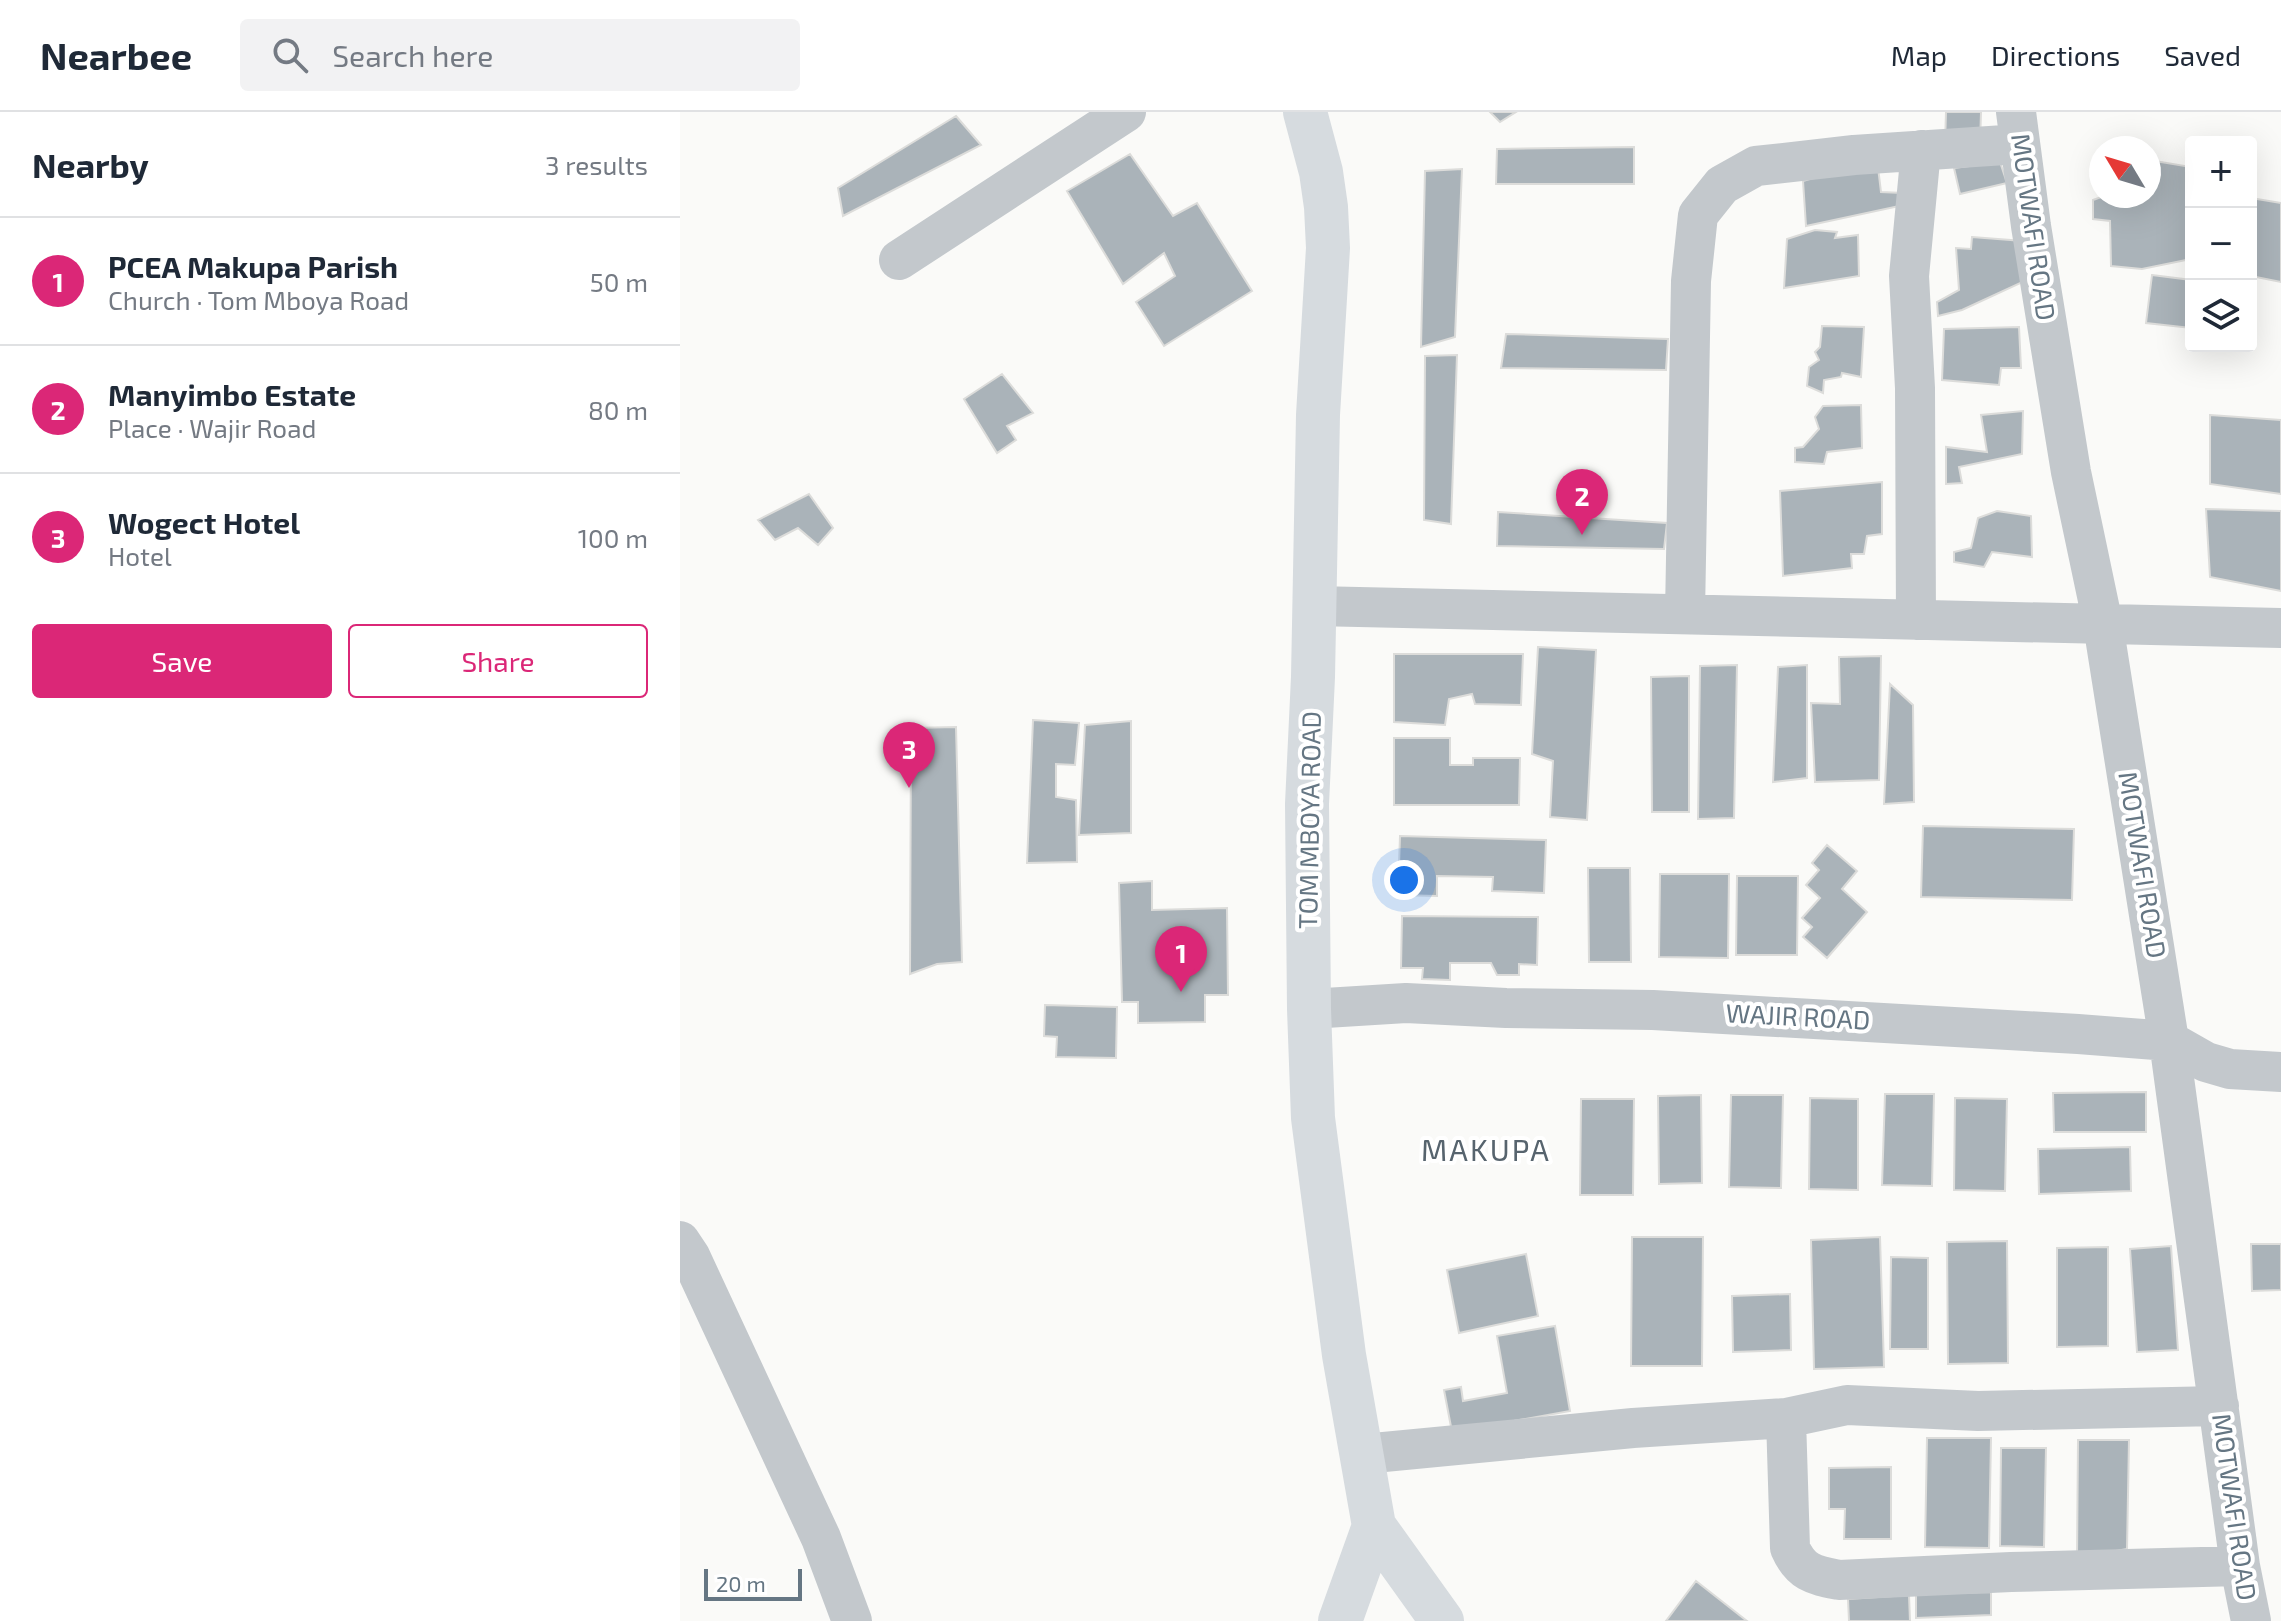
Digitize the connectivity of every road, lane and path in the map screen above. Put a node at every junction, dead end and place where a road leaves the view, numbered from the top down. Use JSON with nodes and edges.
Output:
{"nodes":[{"id":1,"x":1126,"y":112,"type":"edge"},
{"id":2,"x":1305,"y":112,"type":"edge"},
{"id":3,"x":2018,"y":128,"type":"edge"},
{"id":4,"x":1921,"y":150,"type":"junction"},
{"id":5,"x":899,"y":260,"type":"dead end"},
{"id":6,"x":1314,"y":606,"type":"junction"},
{"id":7,"x":1685,"y":614,"type":"junction"},
{"id":8,"x":1916,"y":620,"type":"junction"},
{"id":9,"x":2103,"y":624,"type":"junction"},
{"id":10,"x":2281,"y":628,"type":"edge"},
{"id":11,"x":1309,"y":1009,"type":"junction"},
{"id":12,"x":2169,"y":1041,"type":"junction"},
{"id":13,"x":2281,"y":1072,"type":"edge"},
{"id":14,"x":680,"y":1241,"type":"edge"},
{"id":15,"x":2219,"y":1406,"type":"junction"},
{"id":16,"x":1786,"y":1418,"type":"junction"},
{"id":17,"x":1363,"y":1454,"type":"junction"},
{"id":18,"x":1374,"y":1526,"type":"junction"},
{"id":19,"x":2240,"y":1566,"type":"junction"},
{"id":20,"x":852,"y":1621,"type":"edge"},
{"id":21,"x":1340,"y":1621,"type":"edge"},
{"id":22,"x":1442,"y":1621,"type":"edge"},
{"id":23,"x":2251,"y":1621,"type":"edge"}],
"edges":[{"from":1,"to":5,"type":"street"},
{"from":2,"to":6,"type":"main road","name":"TOM MBOYA ROAD"},
{"from":3,"to":4,"type":"street"},
{"from":3,"to":9,"type":"street","name":"MOTWAFI ROAD"},
{"from":4,"to":7,"type":"street"},
{"from":4,"to":8,"type":"street"},
{"from":6,"to":7,"type":"street"},
{"from":6,"to":11,"type":"main road","name":"TOM MBOYA ROAD"},
{"from":7,"to":8,"type":"street"},
{"from":8,"to":9,"type":"street"},
{"from":9,"to":10,"type":"street"},
{"from":9,"to":12,"type":"street","name":"MOTWAFI ROAD"},
{"from":11,"to":12,"type":"street","name":"WAJIR ROAD"},
{"from":11,"to":17,"type":"main road","name":"TOM MBOYA ROAD"},
{"from":12,"to":13,"type":"street","name":"WAJIR ROAD"},
{"from":12,"to":15,"type":"street","name":"MOTWAFI ROAD"},
{"from":14,"to":20,"type":"street"},
{"from":15,"to":16,"type":"street"},
{"from":15,"to":19,"type":"street","name":"MOTWAFI ROAD"},
{"from":16,"to":17,"type":"street"},
{"from":16,"to":19,"type":"street"},
{"from":17,"to":18,"type":"main road","name":"TOM MBOYA ROAD"},
{"from":18,"to":21,"type":"main road"},
{"from":18,"to":22,"type":"main road"},
{"from":19,"to":23,"type":"street","name":"MOTWAFI ROAD"}]}
